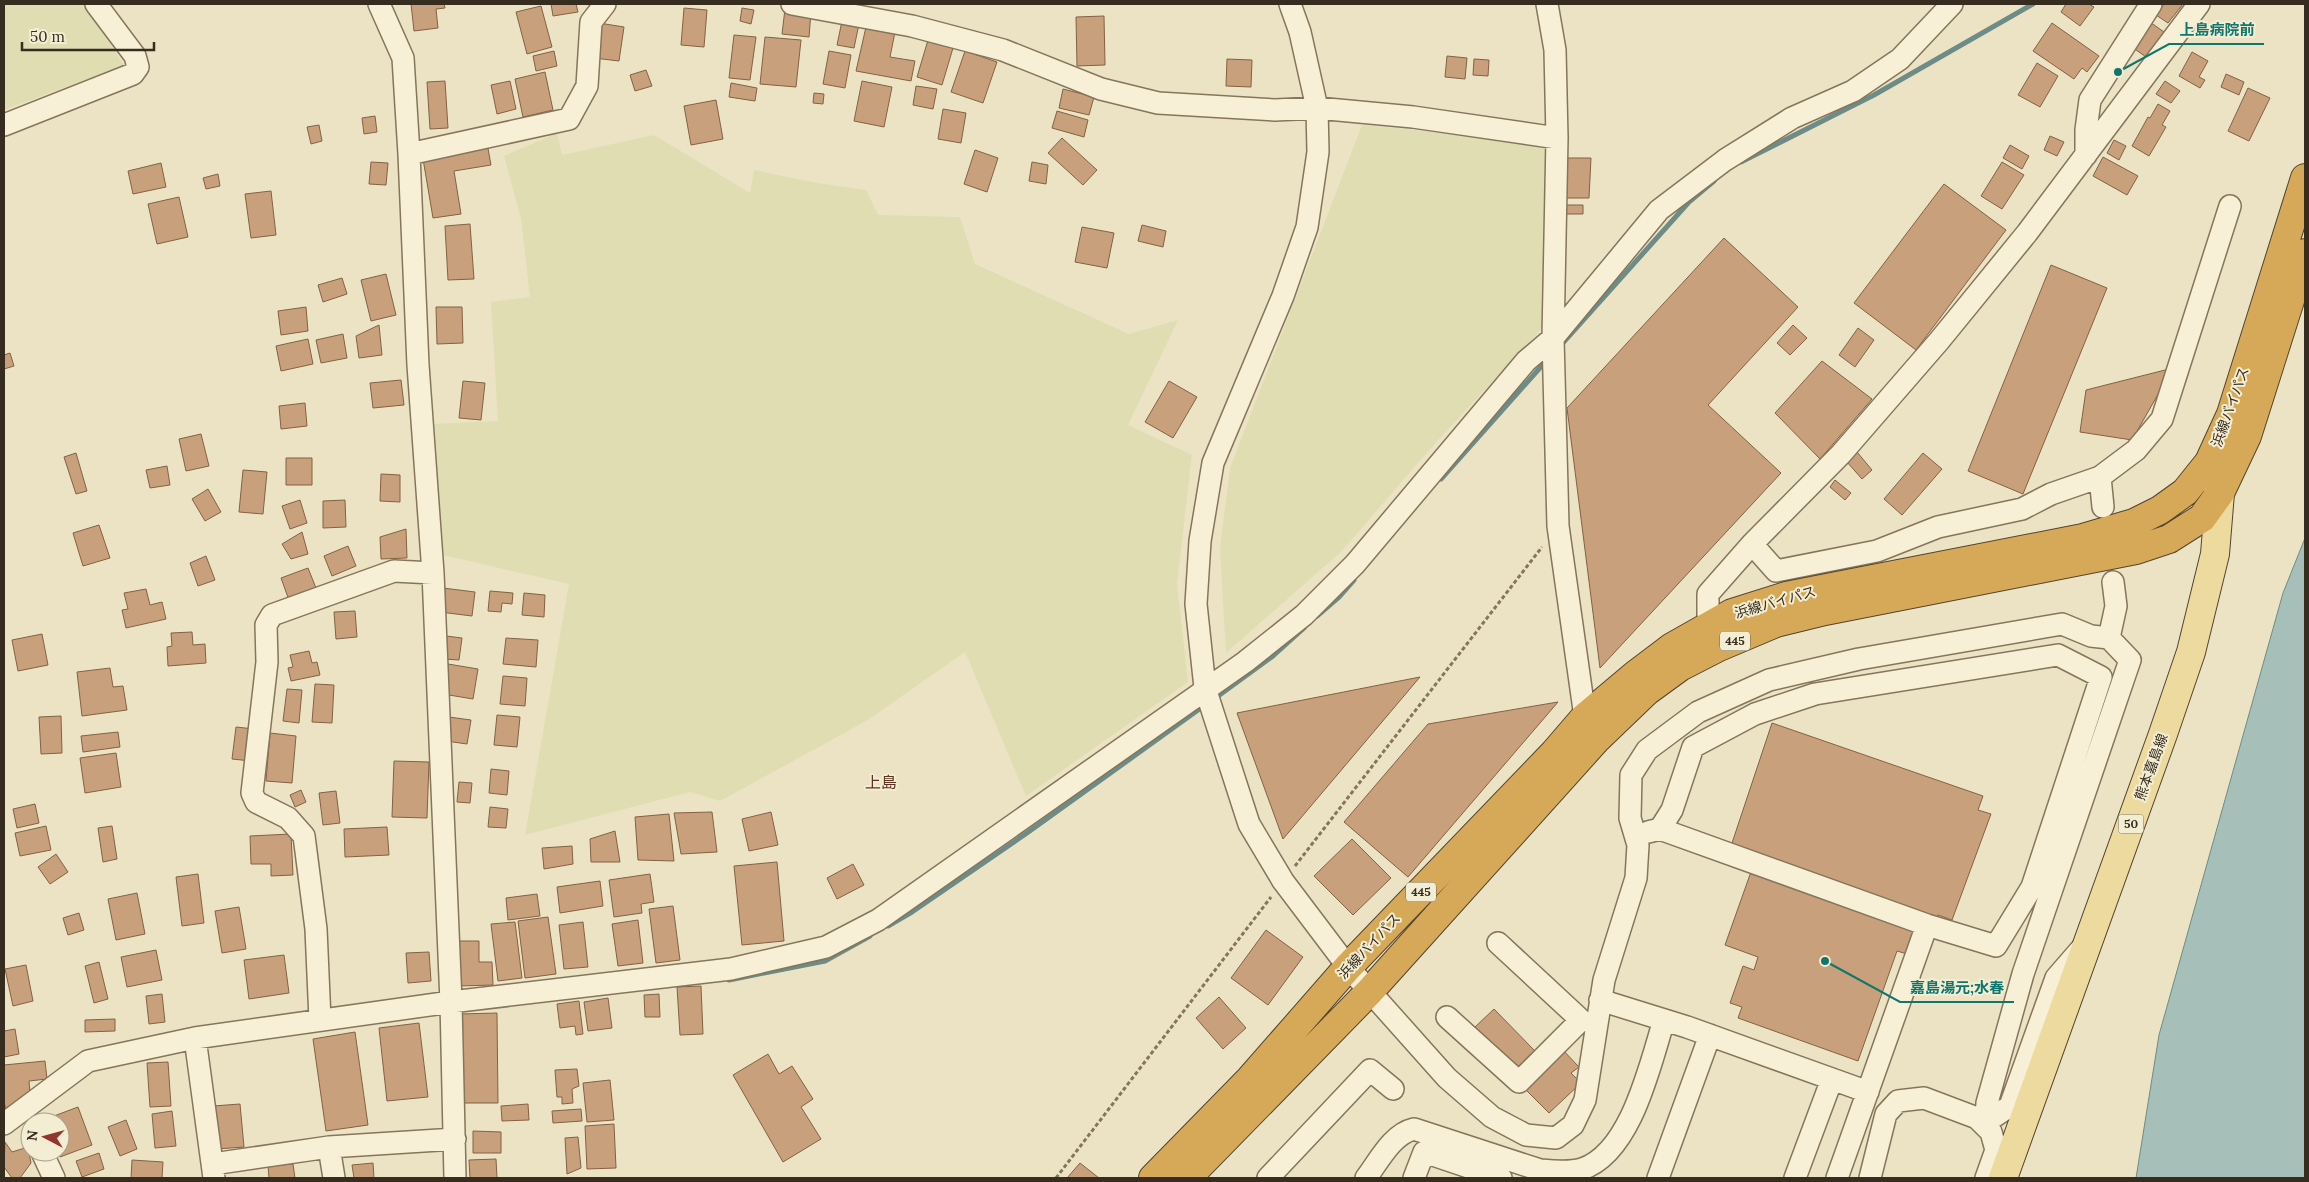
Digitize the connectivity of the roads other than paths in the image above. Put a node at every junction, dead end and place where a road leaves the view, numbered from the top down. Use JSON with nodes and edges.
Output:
{"nodes":[{"id":1,"x":96,"y":4,"type":"edge"},
{"id":2,"x":379,"y":4,"type":"edge"},
{"id":3,"x":605,"y":4,"type":"edge"},
{"id":4,"x":618,"y":4,"type":"edge"},
{"id":5,"x":792,"y":4,"type":"edge"},
{"id":6,"x":1290,"y":4,"type":"edge"},
{"id":7,"x":1548,"y":4,"type":"edge"},
{"id":8,"x":1952,"y":4,"type":"edge"},
{"id":9,"x":2199,"y":4,"type":"edge"},
{"id":10,"x":2148,"y":5,"type":"edge"},
{"id":11,"x":1317,"y":108,"type":"junction"},
{"id":12,"x":4,"y":125,"type":"edge"},
{"id":13,"x":1557,"y":138,"type":"junction"},
{"id":14,"x":409,"y":154,"type":"junction"},
{"id":15,"x":2086,"y":155,"type":"junction"},
{"id":16,"x":2305,"y":178,"type":"edge"},
{"id":17,"x":2230,"y":206,"type":"dead end"},
{"id":18,"x":2305,"y":253,"type":"edge"},
{"id":19,"x":1553,"y":338,"type":"junction"},
{"id":20,"x":2209,"y":462,"type":"junction"},
{"id":21,"x":2100,"y":476,"type":"junction"},
{"id":22,"x":2220,"y":493,"type":"junction"},
{"id":23,"x":2103,"y":507,"type":"dead end"},
{"id":24,"x":1752,"y":544,"type":"junction"},
{"id":25,"x":433,"y":573,"type":"junction"},
{"id":26,"x":2113,"y":582,"type":"dead end"},
{"id":27,"x":1714,"y":637,"type":"junction"},
{"id":28,"x":2109,"y":638,"type":"junction"},
{"id":29,"x":1205,"y":688,"type":"junction"},
{"id":30,"x":1590,"y":729,"type":"junction"},
{"id":31,"x":1633,"y":827,"type":"junction"},
{"id":32,"x":1660,"y":829,"type":"junction"},
{"id":33,"x":1927,"y":925,"type":"junction"},
{"id":34,"x":2088,"y":941,"type":"junction"},
{"id":35,"x":1498,"y":943,"type":"dead end"},
{"id":36,"x":1348,"y":968,"type":"junction"},
{"id":37,"x":1370,"y":991,"type":"junction"},
{"id":38,"x":451,"y":1002,"type":"junction"},
{"id":39,"x":1593,"y":1014,"type":"junction"},
{"id":40,"x":1447,"y":1017,"type":"dead end"},
{"id":41,"x":320,"y":1020,"type":"junction"},
{"id":42,"x":1664,"y":1020,"type":"junction"},
{"id":43,"x":1710,"y":1036,"type":"junction"},
{"id":44,"x":195,"y":1038,"type":"junction"},
{"id":45,"x":1832,"y":1079,"type":"junction"},
{"id":46,"x":1393,"y":1089,"type":"dead end"},
{"id":47,"x":1868,"y":1092,"type":"junction"},
{"id":48,"x":32,"y":1112,"type":"edge"},
{"id":49,"x":1981,"y":1118,"type":"junction"},
{"id":50,"x":20,"y":1119,"type":"edge"},
{"id":51,"x":4,"y":1124,"type":"edge"},
{"id":52,"x":455,"y":1139,"type":"junction"},
{"id":53,"x":329,"y":1147,"type":"junction"},
{"id":54,"x":47,"y":1162,"type":"edge"},
{"id":55,"x":214,"y":1171,"type":"edge"},
{"id":56,"x":54,"y":1178,"type":"edge"},
{"id":57,"x":334,"y":1178,"type":"edge"},
{"id":58,"x":455,"y":1178,"type":"edge"},
{"id":59,"x":1153,"y":1178,"type":"edge"},
{"id":60,"x":1188,"y":1178,"type":"edge"},
{"id":61,"x":1268,"y":1178,"type":"edge"},
{"id":62,"x":1366,"y":1178,"type":"edge"},
{"id":63,"x":1414,"y":1178,"type":"edge"},
{"id":64,"x":1501,"y":1178,"type":"edge"},
{"id":65,"x":1659,"y":1178,"type":"edge"},
{"id":66,"x":1795,"y":1178,"type":"edge"},
{"id":67,"x":1837,"y":1178,"type":"edge"},
{"id":68,"x":1870,"y":1178,"type":"edge"},
{"id":69,"x":1986,"y":1178,"type":"edge"},
{"id":70,"x":2002,"y":1178,"type":"edge"}],
"edges":[{"from":1,"to":12,"type":"street"},
{"from":2,"to":14,"type":"street"},
{"from":3,"to":4,"type":"street"},
{"from":3,"to":14,"type":"street"},
{"from":5,"to":11,"type":"street"},
{"from":6,"to":11,"type":"street"},
{"from":7,"to":13,"type":"street"},
{"from":8,"to":19,"type":"street"},
{"from":9,"to":15,"type":"street"},
{"from":10,"to":15,"type":"street"},
{"from":11,"to":13,"type":"street"},
{"from":11,"to":29,"type":"street"},
{"from":13,"to":19,"type":"street"},
{"from":14,"to":25,"type":"street"},
{"from":15,"to":24,"type":"street"},
{"from":16,"to":20,"type":"highway","name":"浜線バイパス","number":"445"},
{"from":17,"to":21,"type":"street"},
{"from":18,"to":22,"type":"highway","name":"浜線バイパス","number":"445"},
{"from":19,"to":29,"type":"street"},
{"from":19,"to":30,"type":"street"},
{"from":20,"to":22,"type":"main road","name":"熊本嘉島線","number":"50"},
{"from":20,"to":27,"type":"highway","name":"浜線バイパス","number":"445"},
{"from":21,"to":23,"type":"street"},
{"from":21,"to":24,"type":"street"},
{"from":22,"to":27,"type":"highway","name":"浜線バイパス","number":"445"},
{"from":22,"to":34,"type":"main road","name":"熊本嘉島線","number":"50"},
{"from":24,"to":27,"type":"street"},
{"from":25,"to":38,"type":"street"},
{"from":25,"to":41,"type":"street"},
{"from":26,"to":28,"type":"street"},
{"from":27,"to":30,"type":"highway","name":"浜線バイパス","number":"445"},
{"from":28,"to":31,"type":"street"},
{"from":28,"to":49,"type":"street"},
{"from":29,"to":36,"type":"street"},
{"from":29,"to":38,"type":"street"},
{"from":30,"to":36,"type":"highway","name":"浜線バイパス","number":"445"},
{"from":30,"to":37,"type":"highway","name":"浜線バイパス","number":"445"},
{"from":31,"to":32,"type":"street"},
{"from":31,"to":39,"type":"street"},
{"from":32,"to":33,"type":"street"},
{"from":32,"to":33,"type":"street"},
{"from":33,"to":47,"type":"street"},
{"from":34,"to":49,"type":"street"},
{"from":34,"to":70,"type":"main road","name":"熊本嘉島線","number":"50"},
{"from":35,"to":39,"type":"street"},
{"from":36,"to":37,"type":"street"},
{"from":36,"to":59,"type":"highway","name":"浜線バイパス","number":"445"},
{"from":37,"to":39,"type":"street"},
{"from":37,"to":60,"type":"highway","name":"浜線バイパス","number":"445"},
{"from":38,"to":41,"type":"street"},
{"from":38,"to":52,"type":"street"},
{"from":39,"to":40,"type":"street"},
{"from":39,"to":42,"type":"street"},
{"from":41,"to":44,"type":"street"},
{"from":42,"to":43,"type":"street"},
{"from":42,"to":62,"type":"street"},
{"from":43,"to":45,"type":"street"},
{"from":43,"to":65,"type":"street"},
{"from":44,"to":48,"type":"street"},
{"from":44,"to":55,"type":"street"},
{"from":45,"to":47,"type":"street"},
{"from":45,"to":66,"type":"street"},
{"from":46,"to":61,"type":"street"},
{"from":47,"to":67,"type":"street"},
{"from":49,"to":68,"type":"street"},
{"from":49,"to":69,"type":"street"},
{"from":50,"to":51,"type":"street"},
{"from":52,"to":53,"type":"street"},
{"from":52,"to":58,"type":"street"},
{"from":53,"to":55,"type":"street"},
{"from":53,"to":57,"type":"street"},
{"from":54,"to":56,"type":"street"},
{"from":63,"to":64,"type":"street"}]}
